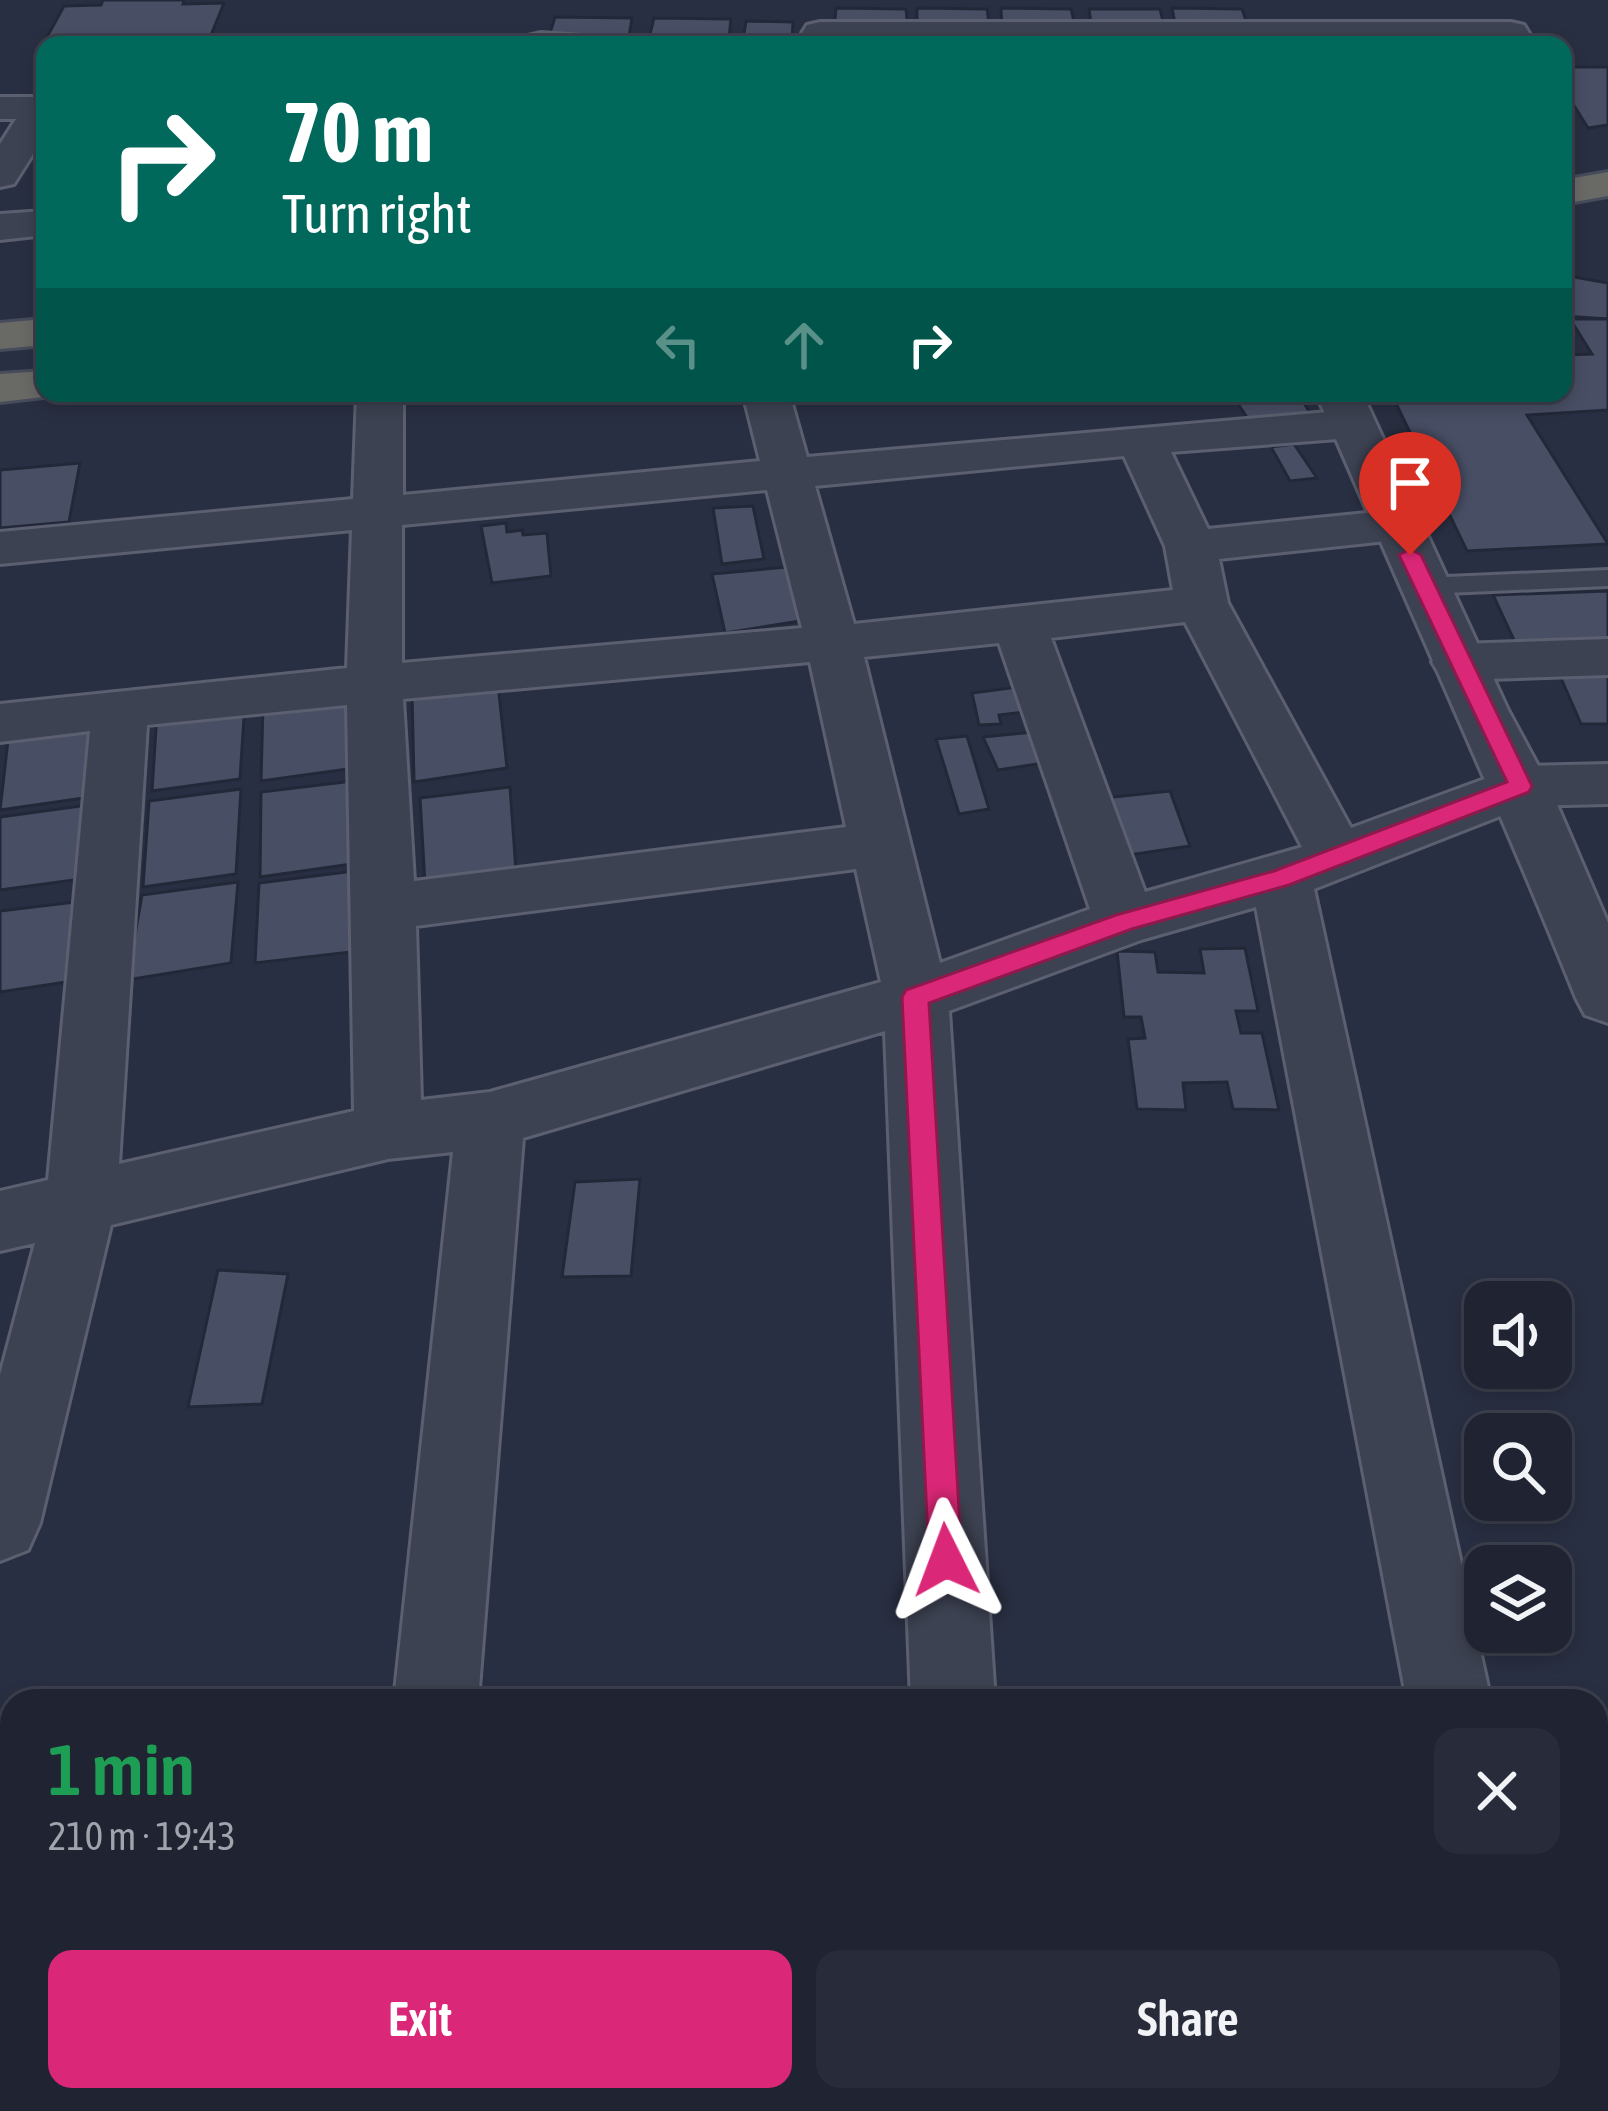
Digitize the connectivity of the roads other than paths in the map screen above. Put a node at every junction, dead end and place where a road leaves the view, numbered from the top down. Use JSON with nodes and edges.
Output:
{"nodes":[{"id":1,"x":821,"y":26,"type":"edge"},
{"id":2,"x":1509,"y":26,"type":"edge"},
{"id":3,"x":1069,"y":36,"type":"edge"},
{"id":4,"x":1265,"y":36,"type":"edge"},
{"id":5,"x":0,"y":108,"type":"edge"},
{"id":6,"x":36,"y":108,"type":"edge"},
{"id":7,"x":36,"y":119,"type":"edge"},
{"id":8,"x":2,"y":167,"type":"edge"},
{"id":9,"x":1608,"y":184,"type":"edge"},
{"id":10,"x":1572,"y":190,"type":"edge"},
{"id":11,"x":36,"y":224,"type":"edge"},
{"id":12,"x":0,"y":227,"type":"edge"},
{"id":13,"x":36,"y":333,"type":"edge"},
{"id":14,"x":0,"y":336,"type":"edge"},
{"id":15,"x":36,"y":386,"type":"edge"},
{"id":16,"x":0,"y":388,"type":"edge"},
{"id":17,"x":380,"y":402,"type":"edge"},
{"id":18,"x":768,"y":402,"type":"edge"},
{"id":19,"x":1345,"y":409,"type":"edge"},
{"id":20,"x":1142,"y":440,"type":"junction"},
{"id":21,"x":788,"y":474,"type":"junction"},
{"id":22,"x":380,"y":510,"type":"junction"},
{"id":23,"x":1396,"y":525,"type":"junction"},
{"id":24,"x":1191,"y":546,"type":"junction"},
{"id":25,"x":0,"y":548,"type":"edge"},
{"id":26,"x":1608,"y":578,"type":"edge"},
{"id":27,"x":1424,"y":586,"type":"junction"},
{"id":28,"x":1202,"y":603,"type":"junction"},
{"id":29,"x":1020,"y":626,"type":"junction"},
{"id":30,"x":833,"y":643,"type":"junction"},
{"id":31,"x":1608,"y":657,"type":"edge"},
{"id":32,"x":1459,"y":662,"type":"junction"},
{"id":33,"x":374,"y":681,"type":"junction"},
{"id":34,"x":120,"y":708,"type":"junction"},
{"id":35,"x":0,"y":723,"type":"edge"},
{"id":36,"x":1608,"y":784,"type":"edge"},
{"id":37,"x":1520,"y":786,"type":"junction"},
{"id":38,"x":880,"y":844,"type":"junction"},
{"id":39,"x":1308,"y":866,"type":"junction"},
{"id":40,"x":385,"y":907,"type":"junction"},
{"id":41,"x":1125,"y":921,"type":"junction"},
{"id":42,"x":916,"y":997,"type":"junction"},
{"id":43,"x":1608,"y":998,"type":"edge"},
{"id":44,"x":490,"y":1120,"type":"junction"},
{"id":45,"x":388,"y":1131,"type":"junction"},
{"id":46,"x":81,"y":1204,"type":"junction"},
{"id":47,"x":0,"y":1221,"type":"edge"},
{"id":48,"x":0,"y":1523,"type":"edge"},
{"id":49,"x":437,"y":1689,"type":"edge"},
{"id":50,"x":952,"y":1689,"type":"edge"},
{"id":51,"x":1447,"y":1689,"type":"edge"}],
"edges":[{"from":1,"to":3,"type":"street"},
{"from":2,"to":4,"type":"street"},
{"from":5,"to":6,"type":"street"},
{"from":7,"to":8,"type":"street"},
{"from":9,"to":10,"type":"highway"},
{"from":11,"to":12,"type":"street"},
{"from":13,"to":14,"type":"highway"},
{"from":15,"to":16,"type":"highway"},
{"from":17,"to":22,"type":"street"},
{"from":18,"to":21,"type":"street"},
{"from":19,"to":20,"type":"street"},
{"from":19,"to":23,"type":"street"},
{"from":20,"to":21,"type":"street"},
{"from":20,"to":24,"type":"street"},
{"from":21,"to":22,"type":"street"},
{"from":21,"to":30,"type":"street"},
{"from":22,"to":25,"type":"street"},
{"from":22,"to":33,"type":"street"},
{"from":23,"to":24,"type":"street"},
{"from":23,"to":27,"type":"street"},
{"from":24,"to":28,"type":"street"},
{"from":26,"to":27,"type":"lane"},
{"from":27,"to":32,"type":"street"},
{"from":28,"to":29,"type":"street"},
{"from":28,"to":39,"type":"street"},
{"from":29,"to":30,"type":"street"},
{"from":29,"to":41,"type":"street"},
{"from":30,"to":33,"type":"street"},
{"from":30,"to":38,"type":"street"},
{"from":31,"to":32,"type":"street"},
{"from":32,"to":37,"type":"street"},
{"from":33,"to":34,"type":"street"},
{"from":33,"to":40,"type":"street"},
{"from":34,"to":35,"type":"street"},
{"from":34,"to":46,"type":"street"},
{"from":36,"to":37,"type":"street"},
{"from":37,"to":39,"type":"street"},
{"from":37,"to":43,"type":"street"},
{"from":38,"to":40,"type":"street"},
{"from":38,"to":42,"type":"street"},
{"from":39,"to":41,"type":"street"},
{"from":39,"to":51,"type":"street"},
{"from":40,"to":45,"type":"street"},
{"from":41,"to":42,"type":"street"},
{"from":42,"to":44,"type":"street"},
{"from":42,"to":50,"type":"street"},
{"from":44,"to":45,"type":"street"},
{"from":44,"to":49,"type":"street"},
{"from":45,"to":46,"type":"street"},
{"from":46,"to":47,"type":"street"},
{"from":46,"to":48,"type":"street"}]}
